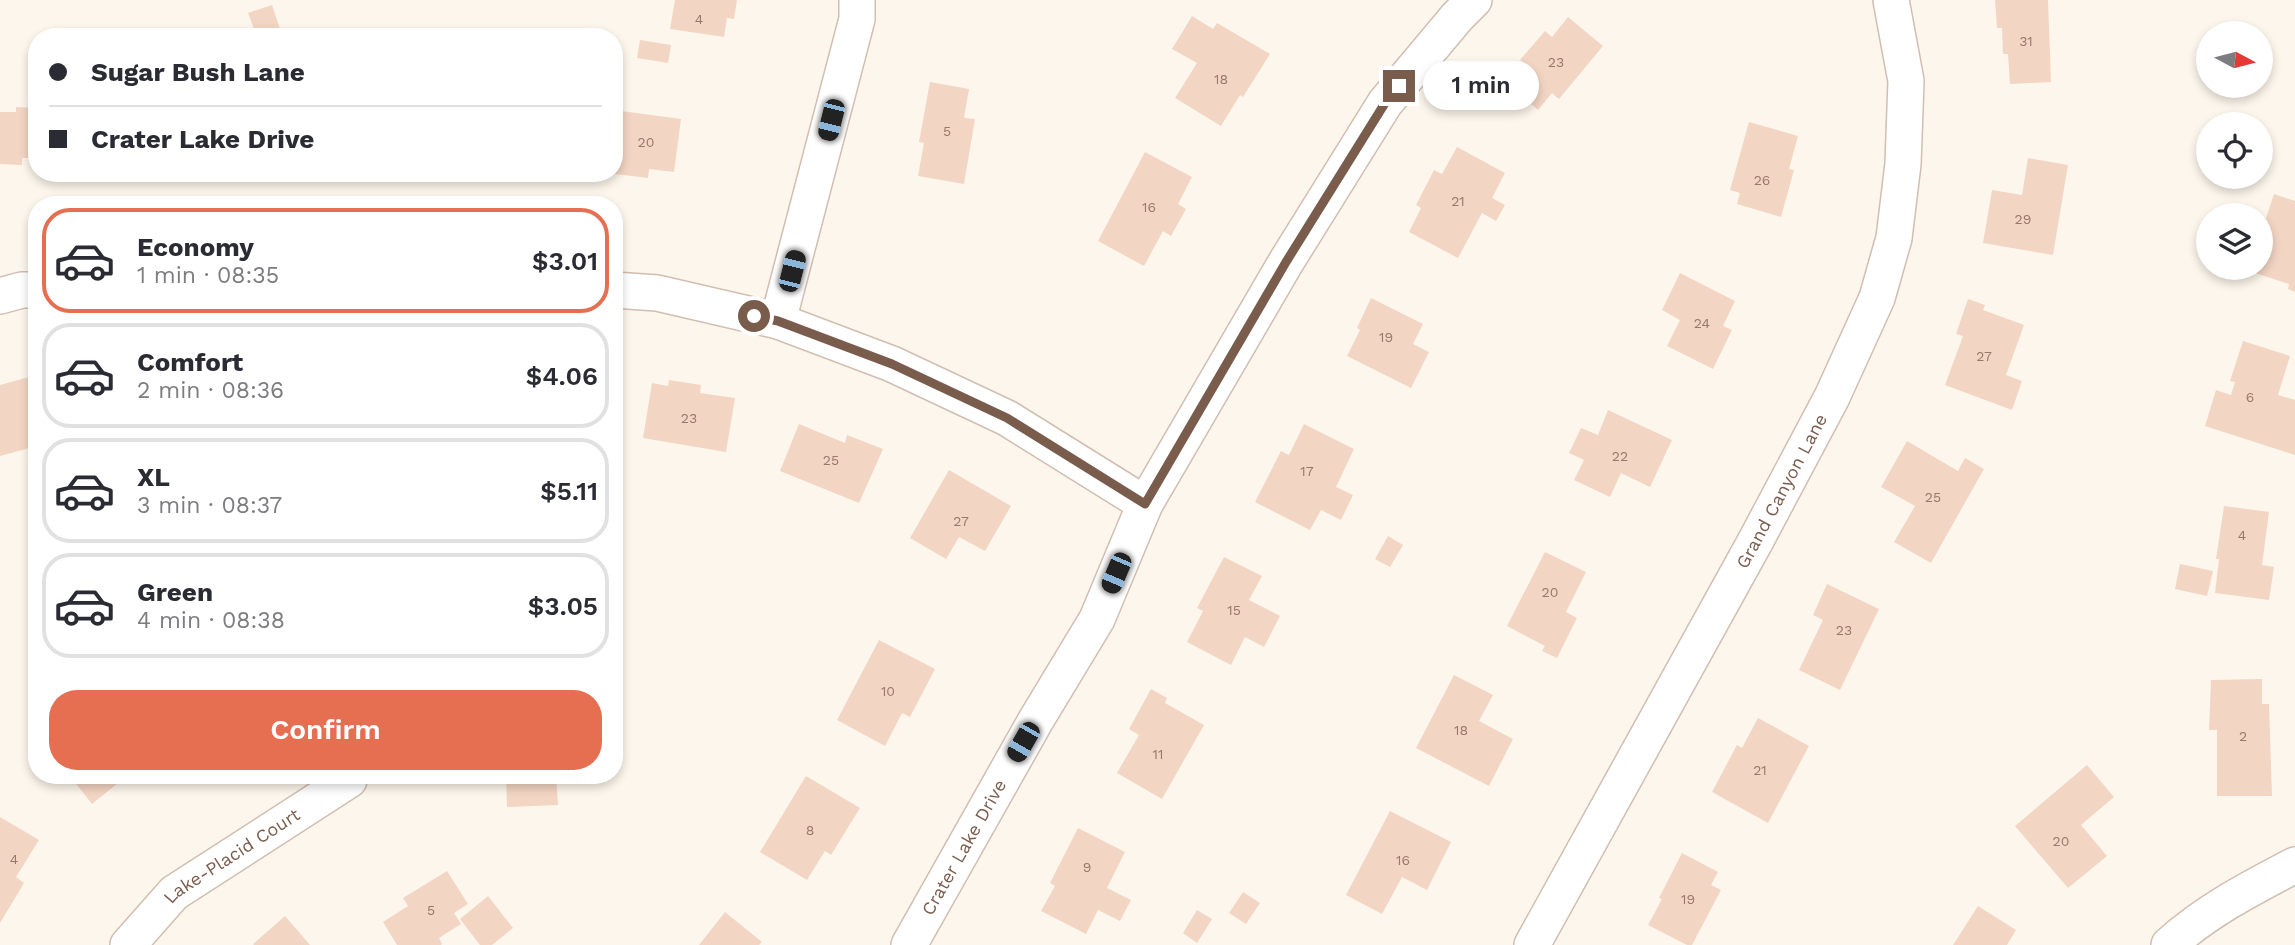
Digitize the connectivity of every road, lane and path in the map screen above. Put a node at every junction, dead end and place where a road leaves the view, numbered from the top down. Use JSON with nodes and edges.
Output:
{"nodes":[{"id":1,"x":857,"y":0,"type":"edge"},
{"id":2,"x":1474,"y":0,"type":"edge"},
{"id":3,"x":1891,"y":0,"type":"edge"},
{"id":4,"x":28,"y":290,"type":"edge"},
{"id":5,"x":623,"y":291,"type":"edge"},
{"id":6,"x":0,"y":296,"type":"edge"},
{"id":7,"x":778,"y":321,"type":"junction"},
{"id":8,"x":1145,"y":504,"type":"junction"},
{"id":9,"x":343,"y":784,"type":"edge"},
{"id":10,"x":2295,"y":865,"type":"edge"},
{"id":11,"x":128,"y":945,"type":"edge"},
{"id":12,"x":909,"y":945,"type":"edge"},
{"id":13,"x":1532,"y":945,"type":"edge"},
{"id":14,"x":2169,"y":945,"type":"edge"}],
"edges":[{"from":1,"to":7,"type":"street"},
{"from":2,"to":8,"type":"street","name":"Crater Lake Drive"},
{"from":3,"to":13,"type":"street","name":"Grand Canyon Lane"},
{"from":4,"to":6,"type":"street"},
{"from":5,"to":7,"type":"street"},
{"from":7,"to":8,"type":"street"},
{"from":8,"to":12,"type":"street","name":"Crater Lake Drive"},
{"from":9,"to":11,"type":"street","name":"Lake-Placid Court"},
{"from":10,"to":14,"type":"street"}]}
